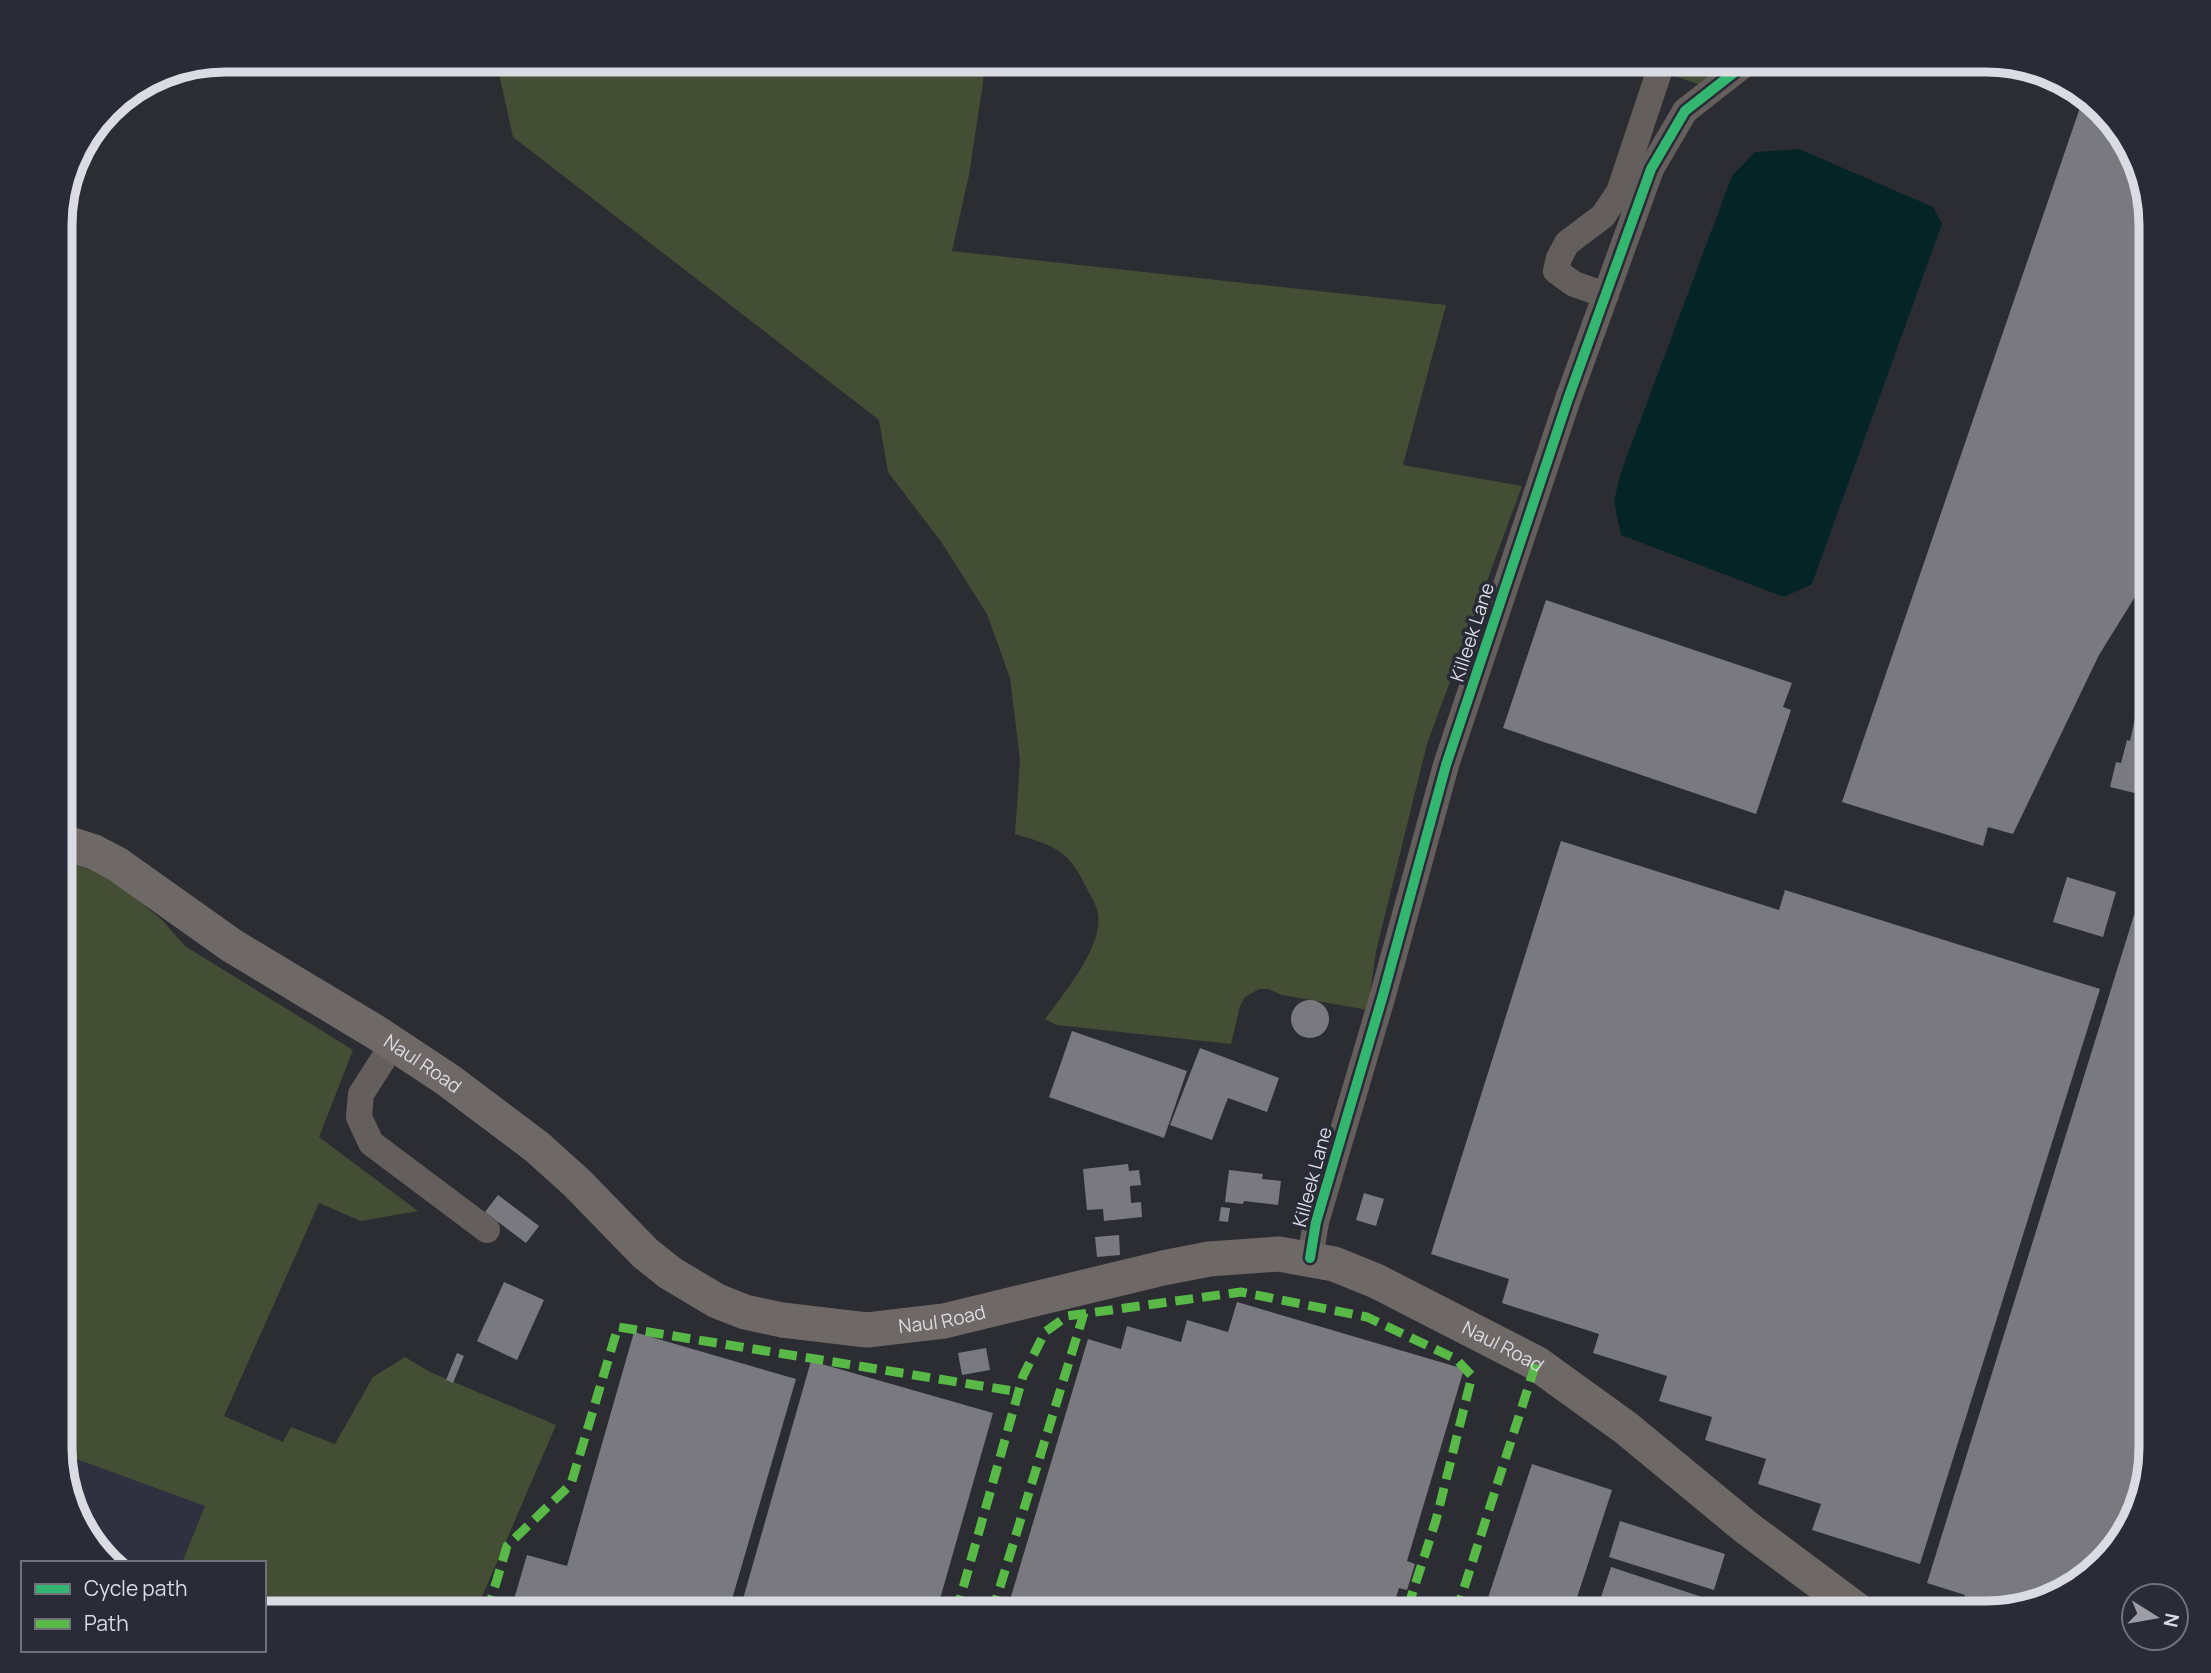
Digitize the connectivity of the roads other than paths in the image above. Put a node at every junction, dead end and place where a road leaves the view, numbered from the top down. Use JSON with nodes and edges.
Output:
{"nodes":[{"id":1,"x":1659,"y":72,"type":"edge"},
{"id":2,"x":1735,"y":72,"type":"edge"},
{"id":3,"x":1606,"y":295,"type":"junction"},
{"id":4,"x":72,"y":845,"type":"edge"},
{"id":5,"x":393,"y":1044,"type":"junction"},
{"id":6,"x":486,"y":1230,"type":"dead end"},
{"id":7,"x":1310,"y":1258,"type":"junction"},
{"id":8,"x":1844,"y":1601,"type":"edge"}],
"edges":[{"from":1,"to":3,"type":"street"},
{"from":2,"to":3,"type":"street","name":"Killeek Lane"},
{"from":3,"to":7,"type":"street","name":"Killeek Lane"},
{"from":4,"to":5,"type":"main road","name":"Naul Road"},
{"from":5,"to":6,"type":"street"},
{"from":5,"to":7,"type":"main road","name":"Naul Road"},
{"from":7,"to":8,"type":"main road","name":"Naul Road"}]}
